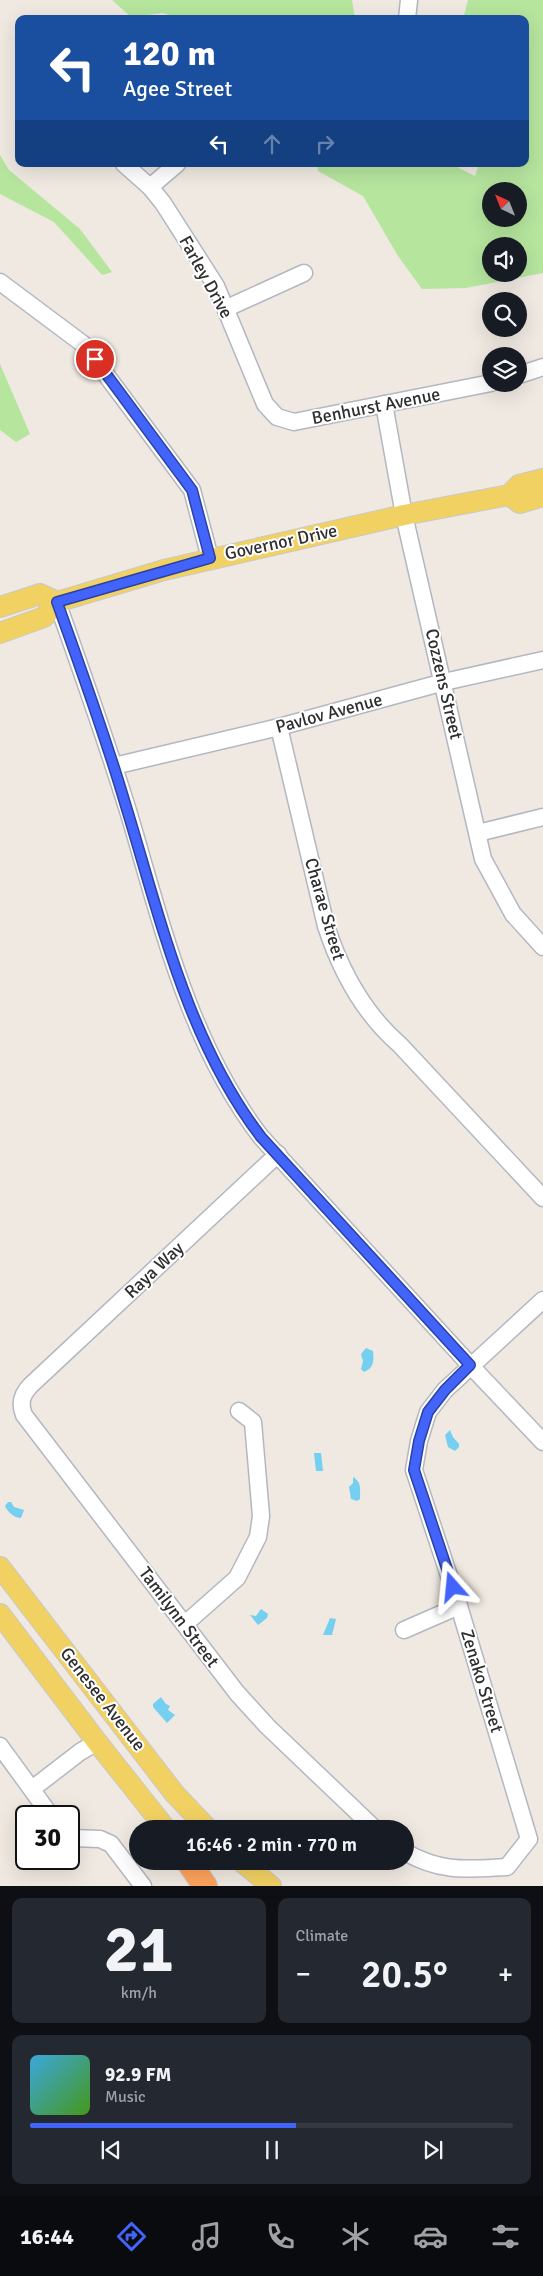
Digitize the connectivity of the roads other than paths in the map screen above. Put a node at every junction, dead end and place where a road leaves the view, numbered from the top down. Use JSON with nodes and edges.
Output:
{"nodes":[{"id":1,"x":409,"y":0,"type":"edge"},
{"id":2,"x":407,"y":15,"type":"edge"},
{"id":3,"x":127,"y":167,"type":"edge"},
{"id":4,"x":173,"y":167,"type":"edge"},
{"id":5,"x":150,"y":187,"type":"junction"},
{"id":6,"x":304,"y":273,"type":"dead end"},
{"id":7,"x":0,"y":282,"type":"edge"},
{"id":8,"x":227,"y":308,"type":"junction"},
{"id":9,"x":543,"y":367,"type":"edge"},
{"id":10,"x":527,"y":372,"type":"edge"},
{"id":11,"x":482,"y":385,"type":"edge"},
{"id":12,"x":265,"y":404,"type":"joint"},
{"id":13,"x":384,"y":404,"type":"junction"},
{"id":14,"x":543,"y":479,"type":"edge"},
{"id":15,"x":509,"y":495,"type":"junction"},
{"id":16,"x":543,"y":496,"type":"edge"},
{"id":17,"x":404,"y":515,"type":"junction"},
{"id":18,"x":210,"y":558,"type":"junction"},
{"id":19,"x":57,"y":602,"type":"junction"},
{"id":20,"x":0,"y":607,"type":"edge"},
{"id":21,"x":0,"y":633,"type":"edge"},
{"id":22,"x":543,"y":660,"type":"edge"},
{"id":23,"x":444,"y":682,"type":"junction"},
{"id":24,"x":278,"y":727,"type":"junction"},
{"id":25,"x":114,"y":766,"type":"junction"},
{"id":26,"x":543,"y":818,"type":"edge"},
{"id":27,"x":478,"y":833,"type":"junction"},
{"id":28,"x":543,"y":947,"type":"edge"},
{"id":29,"x":278,"y":1154,"type":"junction"},
{"id":30,"x":543,"y":1198,"type":"edge"},
{"id":31,"x":543,"y":1300,"type":"edge"},
{"id":32,"x":470,"y":1365,"type":"junction"},
{"id":33,"x":31,"y":1385,"type":"joint"},
{"id":34,"x":240,"y":1411,"type":"dead end"},
{"id":35,"x":543,"y":1442,"type":"edge"},
{"id":36,"x":0,"y":1567,"type":"edge"},
{"id":37,"x":459,"y":1606,"type":"junction"},
{"id":38,"x":0,"y":1614,"type":"edge"},
{"id":39,"x":185,"y":1624,"type":"junction"},
{"id":40,"x":404,"y":1630,"type":"dead end"},
{"id":41,"x":124,"y":1726,"type":"junction"},
{"id":42,"x":97,"y":1742,"type":"junction"},
{"id":43,"x":0,"y":1746,"type":"edge"},
{"id":44,"x":32,"y":1790,"type":"junction"},
{"id":45,"x":43,"y":1805,"type":"edge"},
{"id":46,"x":159,"y":1820,"type":"edge"},
{"id":47,"x":200,"y":1820,"type":"edge"},
{"id":48,"x":366,"y":1820,"type":"edge"},
{"id":49,"x":80,"y":1838,"type":"edge"},
{"id":50,"x":414,"y":1857,"type":"edge"},
{"id":51,"x":194,"y":1870,"type":"edge"},
{"id":52,"x":203,"y":1870,"type":"edge"},
{"id":53,"x":252,"y":1870,"type":"edge"},
{"id":54,"x":143,"y":1886,"type":"edge"},
{"id":55,"x":205,"y":1886,"type":"edge"},
{"id":56,"x":218,"y":1886,"type":"edge"},
{"id":57,"x":271,"y":1886,"type":"edge"}],
"edges":[{"from":1,"to":2,"type":"street"},
{"from":3,"to":5,"type":"street","name":"Farley Drive"},
{"from":4,"to":5,"type":"street"},
{"from":5,"to":8,"type":"street","name":"Farley Drive"},
{"from":6,"to":8,"type":"street"},
{"from":7,"to":18,"type":"street"},
{"from":8,"to":12,"type":"street","name":"Farley Drive"},
{"from":9,"to":10,"type":"street"},
{"from":11,"to":13,"type":"street","name":"Benhurst Avenue"},
{"from":12,"to":13,"type":"street","name":"Benhurst Avenue"},
{"from":13,"to":17,"type":"street","name":"Cozzens Street"},
{"from":14,"to":15,"type":"main road","name":"Governor Drive"},
{"from":15,"to":16,"type":"main road","name":"Governor Drive"},
{"from":15,"to":17,"type":"main road","name":"Governor Drive"},
{"from":17,"to":18,"type":"main road","name":"Governor Drive"},
{"from":17,"to":23,"type":"street","name":"Cozzens Street"},
{"from":18,"to":19,"type":"main road","name":"Governor Drive"},
{"from":19,"to":20,"type":"main road"},
{"from":19,"to":21,"type":"main road","name":"Governor Drive"},
{"from":19,"to":25,"type":"street"},
{"from":22,"to":23,"type":"street","name":"Pavlov Avenue"},
{"from":23,"to":24,"type":"street","name":"Pavlov Avenue"},
{"from":23,"to":27,"type":"street","name":"Cozzens Street"},
{"from":24,"to":25,"type":"street","name":"Pavlov Avenue"},
{"from":24,"to":30,"type":"street","name":"Charae Street"},
{"from":25,"to":29,"type":"street"},
{"from":26,"to":27,"type":"street"},
{"from":27,"to":28,"type":"street","name":"Cozzens Street"},
{"from":29,"to":32,"type":"street"},
{"from":29,"to":33,"type":"street","name":"Raya Way"},
{"from":31,"to":32,"type":"street"},
{"from":32,"to":35,"type":"street"},
{"from":32,"to":37,"type":"street","name":"Zenako Street"},
{"from":33,"to":39,"type":"street","name":"Tamilynn Street"},
{"from":34,"to":39,"type":"street"},
{"from":36,"to":41,"type":"main road","name":"Genesee Avenue"},
{"from":37,"to":40,"type":"street"},
{"from":37,"to":50,"type":"street","name":"Zenako Street"},
{"from":38,"to":42,"type":"main road","name":"Genesee Avenue"},
{"from":39,"to":48,"type":"street","name":"Tamilynn Street"},
{"from":41,"to":42,"type":"main road"},
{"from":41,"to":47,"type":"main road","name":"Genesee Avenue"},
{"from":42,"to":44,"type":"street"},
{"from":42,"to":46,"type":"main road","name":"Genesee Avenue"},
{"from":43,"to":44,"type":"street"},
{"from":44,"to":45,"type":"street"},
{"from":49,"to":54,"type":"street"},
{"from":51,"to":55,"type":"highway"},
{"from":52,"to":56,"type":"main road"},
{"from":53,"to":57,"type":"main road"}]}
